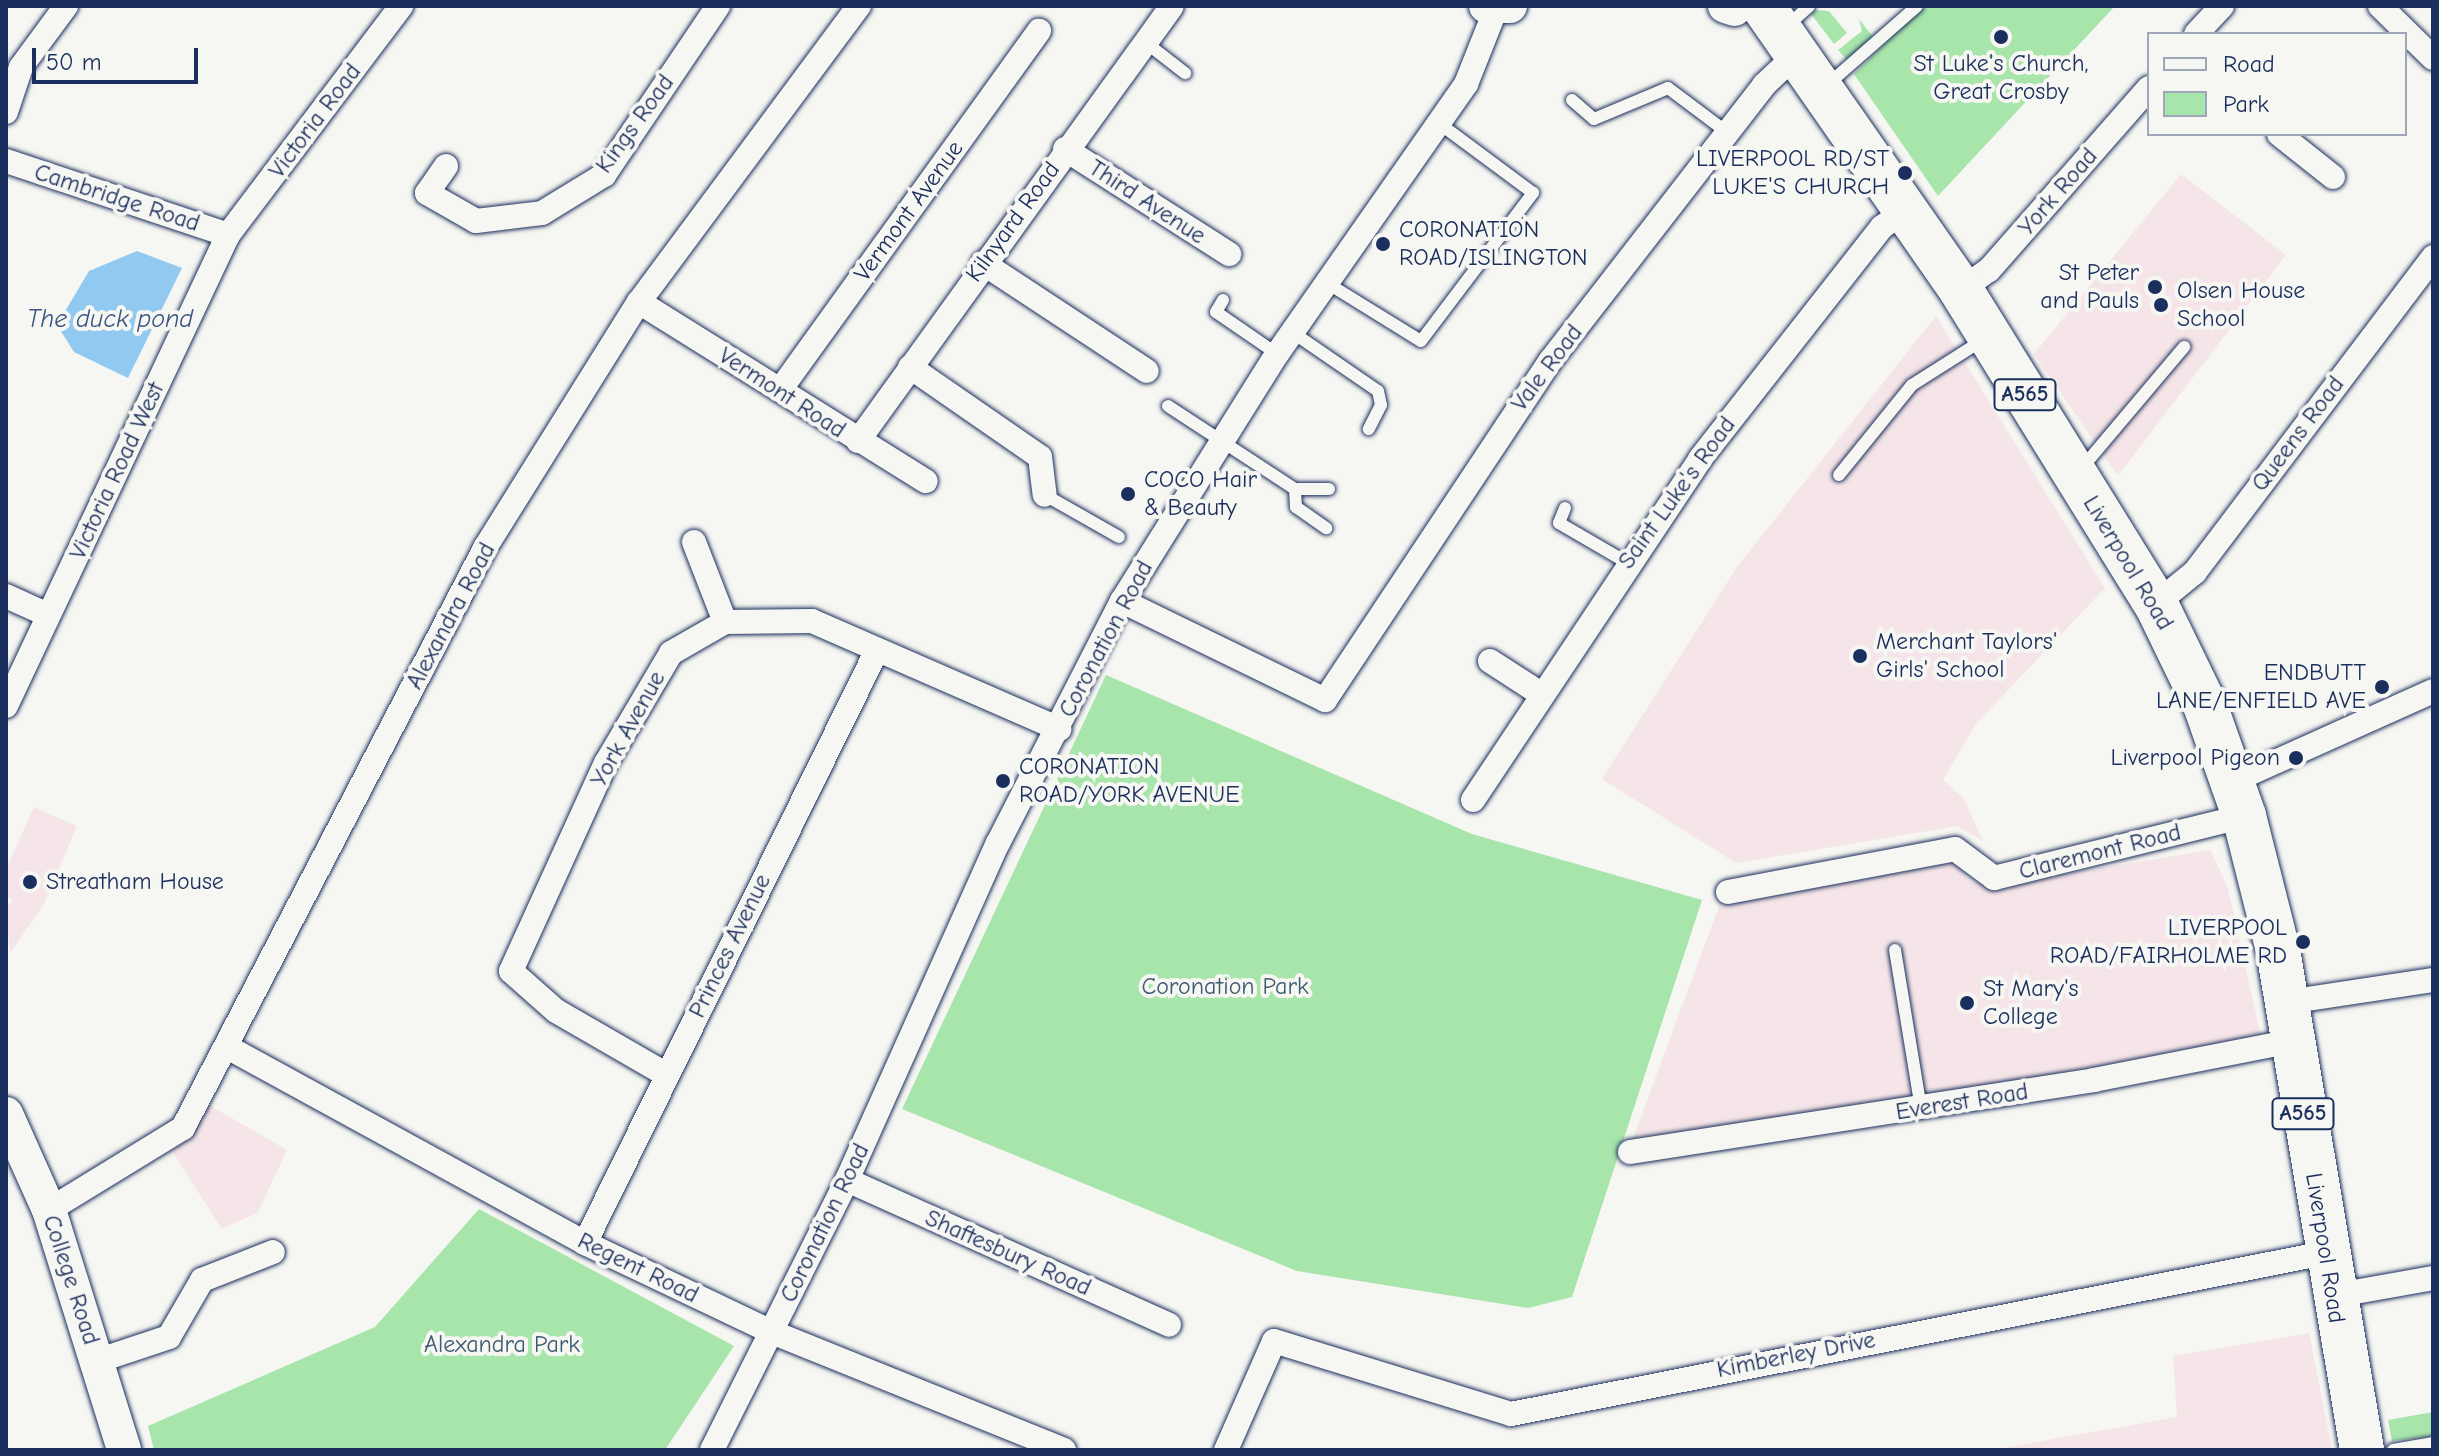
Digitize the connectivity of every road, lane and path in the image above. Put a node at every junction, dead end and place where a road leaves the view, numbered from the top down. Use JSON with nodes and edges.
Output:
{"nodes":[{"id":1,"x":66,"y":6,"type":"edge"},
{"id":2,"x":401,"y":6,"type":"edge"},
{"id":3,"x":718,"y":6,"type":"edge"},
{"id":4,"x":859,"y":6,"type":"edge"},
{"id":5,"x":1172,"y":6,"type":"edge"},
{"id":6,"x":1917,"y":6,"type":"edge"},
{"id":7,"x":2222,"y":6,"type":"edge"},
{"id":8,"x":2380,"y":6,"type":"edge"},
{"id":9,"x":1497,"y":8,"type":"edge"},
{"id":10,"x":1764,"y":19,"type":"edge"},
{"id":11,"x":1039,"y":31,"type":"dead end"},
{"id":12,"x":2198,"y":32,"type":"edge"},
{"id":13,"x":2406,"y":32,"type":"edge"},
{"id":14,"x":2407,"y":32,"type":"edge"},
{"id":15,"x":1145,"y":42,"type":"junction"},
{"id":16,"x":2433,"y":58,"type":"edge"},
{"id":17,"x":1185,"y":73,"type":"dead end"},
{"id":18,"x":1822,"y":90,"type":"junction"},
{"id":19,"x":2147,"y":90,"type":"edge"},
{"id":20,"x":1572,"y":100,"type":"dead end"},
{"id":21,"x":6,"y":112,"type":"edge"},
{"id":22,"x":1440,"y":124,"type":"junction"},
{"id":23,"x":1728,"y":133,"type":"junction"},
{"id":24,"x":2282,"y":136,"type":"edge"},
{"id":25,"x":1065,"y":149,"type":"junction"},
{"id":26,"x":6,"y":161,"type":"edge"},
{"id":27,"x":446,"y":166,"type":"dead end"},
{"id":28,"x":2333,"y":177,"type":"dead end"},
{"id":29,"x":1909,"y":208,"type":"junction"},
{"id":30,"x":228,"y":235,"type":"junction"},
{"id":31,"x":1229,"y":254,"type":"dead end"},
{"id":32,"x":2433,"y":257,"type":"edge"},
{"id":33,"x":983,"y":263,"type":"junction"},
{"id":34,"x":1327,"y":283,"type":"junction"},
{"id":35,"x":1961,"y":290,"type":"junction"},
{"id":36,"x":1223,"y":300,"type":"dead end"},
{"id":37,"x":639,"y":302,"type":"junction"},
{"id":38,"x":1292,"y":332,"type":"junction"},
{"id":39,"x":1989,"y":336,"type":"junction"},
{"id":40,"x":2184,"y":347,"type":"dead end"},
{"id":41,"x":1277,"y":354,"type":"junction"},
{"id":42,"x":910,"y":367,"type":"junction"},
{"id":43,"x":1147,"y":371,"type":"dead end"},
{"id":44,"x":780,"y":390,"type":"junction"},
{"id":45,"x":1168,"y":406,"type":"dead end"},
{"id":46,"x":1369,"y":429,"type":"dead end"},
{"id":47,"x":1221,"y":439,"type":"junction"},
{"id":48,"x":858,"y":441,"type":"junction"},
{"id":49,"x":2074,"y":474,"type":"junction"},
{"id":50,"x":1839,"y":475,"type":"dead end"},
{"id":51,"x":926,"y":481,"type":"dead end"},
{"id":52,"x":1295,"y":489,"type":"junction"},
{"id":53,"x":1329,"y":489,"type":"dead end"},
{"id":54,"x":1045,"y":495,"type":"joint"},
{"id":55,"x":1565,"y":508,"type":"dead end"},
{"id":56,"x":1326,"y":528,"type":"dead end"},
{"id":57,"x":1119,"y":537,"type":"dead end"},
{"id":58,"x":694,"y":542,"type":"dead end"},
{"id":59,"x":1626,"y":562,"type":"junction"},
{"id":60,"x":6,"y":596,"type":"edge"},
{"id":61,"x":1122,"y":601,"type":"junction"},
{"id":62,"x":2156,"y":604,"type":"junction"},
{"id":63,"x":48,"y":615,"type":"junction"},
{"id":64,"x":725,"y":622,"type":"junction"},
{"id":65,"x":877,"y":650,"type":"junction"},
{"id":66,"x":1490,"y":661,"type":"dead end"},
{"id":67,"x":2433,"y":691,"type":"edge"},
{"id":68,"x":1541,"y":694,"type":"junction"},
{"id":69,"x":6,"y":706,"type":"edge"},
{"id":70,"x":1059,"y":729,"type":"junction"},
{"id":71,"x":2238,"y":799,"type":"junction"},
{"id":72,"x":1473,"y":800,"type":"dead end"},
{"id":73,"x":1728,"y":892,"type":"dead end"},
{"id":74,"x":1895,"y":950,"type":"dead end"},
{"id":75,"x":2433,"y":980,"type":"edge"},
{"id":76,"x":2289,"y":1022,"type":"junction"},
{"id":77,"x":229,"y":1048,"type":"junction"},
{"id":78,"x":667,"y":1075,"type":"junction"},
{"id":79,"x":1921,"y":1109,"type":"junction"},
{"id":80,"x":6,"y":1114,"type":"edge"},
{"id":81,"x":1630,"y":1152,"type":"dead end"},
{"id":82,"x":847,"y":1180,"type":"junction"},
{"id":83,"x":49,"y":1210,"type":"junction"},
{"id":84,"x":585,"y":1243,"type":"junction"},
{"id":85,"x":273,"y":1252,"type":"dead end"},
{"id":86,"x":2325,"y":1253,"type":"junction"},
{"id":87,"x":2433,"y":1278,"type":"edge"},
{"id":88,"x":2332,"y":1296,"type":"junction"},
{"id":89,"x":1169,"y":1325,"type":"dead end"},
{"id":90,"x":772,"y":1332,"type":"junction"},
{"id":91,"x":97,"y":1361,"type":"junction"},
{"id":92,"x":2433,"y":1443,"type":"edge"},
{"id":93,"x":124,"y":1450,"type":"edge"},
{"id":94,"x":712,"y":1450,"type":"edge"},
{"id":95,"x":1064,"y":1450,"type":"edge"},
{"id":96,"x":1226,"y":1450,"type":"edge"},
{"id":97,"x":2362,"y":1450,"type":"edge"},
{"id":98,"x":2393,"y":1450,"type":"edge"}],
"edges":[{"from":1,"to":21,"type":"street"},
{"from":2,"to":30,"type":"street","name":"Victoria Road"},
{"from":3,"to":27,"type":"street","name":"Kings Road"},
{"from":4,"to":37,"type":"street","name":"Alexandra Road"},
{"from":5,"to":15,"type":"street","name":"Kilnyard Road"},
{"from":6,"to":18,"type":"lane"},
{"from":7,"to":12,"type":"street"},
{"from":8,"to":13,"type":"street"},
{"from":9,"to":22,"type":"street","name":"Coronation Road"},
{"from":10,"to":18,"type":"highway","name":"Liverpool Road","number":"A565"},
{"from":10,"to":23,"type":"street","name":"Vale Road"},
{"from":11,"to":44,"type":"street","name":"Vermont Avenue"},
{"from":14,"to":16,"type":"street"},
{"from":15,"to":17,"type":"lane"},
{"from":15,"to":25,"type":"street","name":"Kilnyard Road"},
{"from":18,"to":29,"type":"highway","name":"Liverpool Road","number":"A565"},
{"from":19,"to":35,"type":"street","name":"York Road"},
{"from":20,"to":23,"type":"lane"},
{"from":22,"to":34,"type":"street","name":"Coronation Road"},
{"from":22,"to":34,"type":"lane"},
{"from":23,"to":61,"type":"street","name":"Vale Road"},
{"from":24,"to":28,"type":"street"},
{"from":25,"to":31,"type":"street","name":"Third Avenue"},
{"from":25,"to":33,"type":"street","name":"Kilnyard Road"},
{"from":26,"to":30,"type":"street","name":"Cambridge Road"},
{"from":29,"to":35,"type":"highway","name":"Liverpool Road","number":"A565"},
{"from":29,"to":59,"type":"street","name":"Saint Luke's Road"},
{"from":30,"to":63,"type":"street","name":"Victoria Road West"},
{"from":32,"to":62,"type":"street","name":"Queens Road"},
{"from":33,"to":42,"type":"street","name":"Kilnyard Road"},
{"from":33,"to":43,"type":"street"},
{"from":34,"to":38,"type":"street","name":"Coronation Road"},
{"from":35,"to":39,"type":"highway","name":"Liverpool Road","number":"A565"},
{"from":36,"to":41,"type":"lane"},
{"from":37,"to":44,"type":"street","name":"Vermont Road"},
{"from":37,"to":77,"type":"street","name":"Alexandra Road"},
{"from":38,"to":41,"type":"street","name":"Coronation Road"},
{"from":38,"to":46,"type":"lane"},
{"from":39,"to":49,"type":"highway","name":"Liverpool Road","number":"A565"},
{"from":39,"to":50,"type":"lane"},
{"from":40,"to":49,"type":"lane"},
{"from":41,"to":47,"type":"street","name":"Coronation Road"},
{"from":42,"to":48,"type":"street","name":"Kilnyard Road"},
{"from":42,"to":54,"type":"street"},
{"from":44,"to":48,"type":"street","name":"Vermont Road"},
{"from":45,"to":47,"type":"lane"},
{"from":47,"to":52,"type":"lane"},
{"from":47,"to":61,"type":"street","name":"Coronation Road"},
{"from":48,"to":51,"type":"street","name":"Vermont Road"},
{"from":49,"to":62,"type":"highway","name":"Liverpool Road","number":"A565"},
{"from":52,"to":53,"type":"lane"},
{"from":52,"to":56,"type":"lane"},
{"from":54,"to":57,"type":"lane"},
{"from":55,"to":59,"type":"lane"},
{"from":58,"to":64,"type":"street"},
{"from":59,"to":68,"type":"street","name":"Saint Luke's Road"},
{"from":60,"to":63,"type":"street"},
{"from":61,"to":70,"type":"street","name":"Coronation Road"},
{"from":62,"to":71,"type":"highway","name":"Liverpool Road","number":"A565"},
{"from":63,"to":69,"type":"street","name":"Victoria Road West"},
{"from":64,"to":65,"type":"street","name":"York Avenue"},
{"from":64,"to":78,"type":"street","name":"York Avenue"},
{"from":65,"to":70,"type":"street","name":"York Avenue"},
{"from":65,"to":78,"type":"street","name":"Princes Avenue"},
{"from":66,"to":68,"type":"street"},
{"from":67,"to":71,"type":"street"},
{"from":68,"to":72,"type":"street","name":"Saint Luke's Road"},
{"from":70,"to":82,"type":"street","name":"Coronation Road"},
{"from":71,"to":73,"type":"street","name":"Claremont Road"},
{"from":71,"to":76,"type":"highway","name":"Liverpool Road","number":"A565"},
{"from":74,"to":79,"type":"lane"},
{"from":75,"to":76,"type":"street","name":"Everest Road"},
{"from":76,"to":79,"type":"street","name":"Everest Road"},
{"from":76,"to":86,"type":"highway","name":"Liverpool Road","number":"A565"},
{"from":77,"to":83,"type":"street","name":"Alexandra Road"},
{"from":77,"to":84,"type":"street","name":"Regent Road"},
{"from":78,"to":84,"type":"street","name":"Princes Avenue"},
{"from":79,"to":81,"type":"street","name":"Everest Road"},
{"from":80,"to":83,"type":"street","name":"College Road"},
{"from":82,"to":89,"type":"street","name":"Shaftesbury Road"},
{"from":82,"to":90,"type":"street","name":"Coronation Road"},
{"from":83,"to":91,"type":"street","name":"College Road"},
{"from":84,"to":90,"type":"street","name":"Regent Road"},
{"from":85,"to":91,"type":"street"},
{"from":86,"to":88,"type":"highway","name":"Liverpool Road","number":"A565"},
{"from":86,"to":96,"type":"street","name":"Kimberley Drive"},
{"from":87,"to":88,"type":"street"},
{"from":88,"to":97,"type":"highway","name":"Liverpool Road","number":"A565"},
{"from":90,"to":94,"type":"street","name":"Coronation Road"},
{"from":90,"to":95,"type":"street","name":"Regent Road"},
{"from":91,"to":93,"type":"street","name":"College Road"},
{"from":92,"to":98,"type":"lane"}]}
